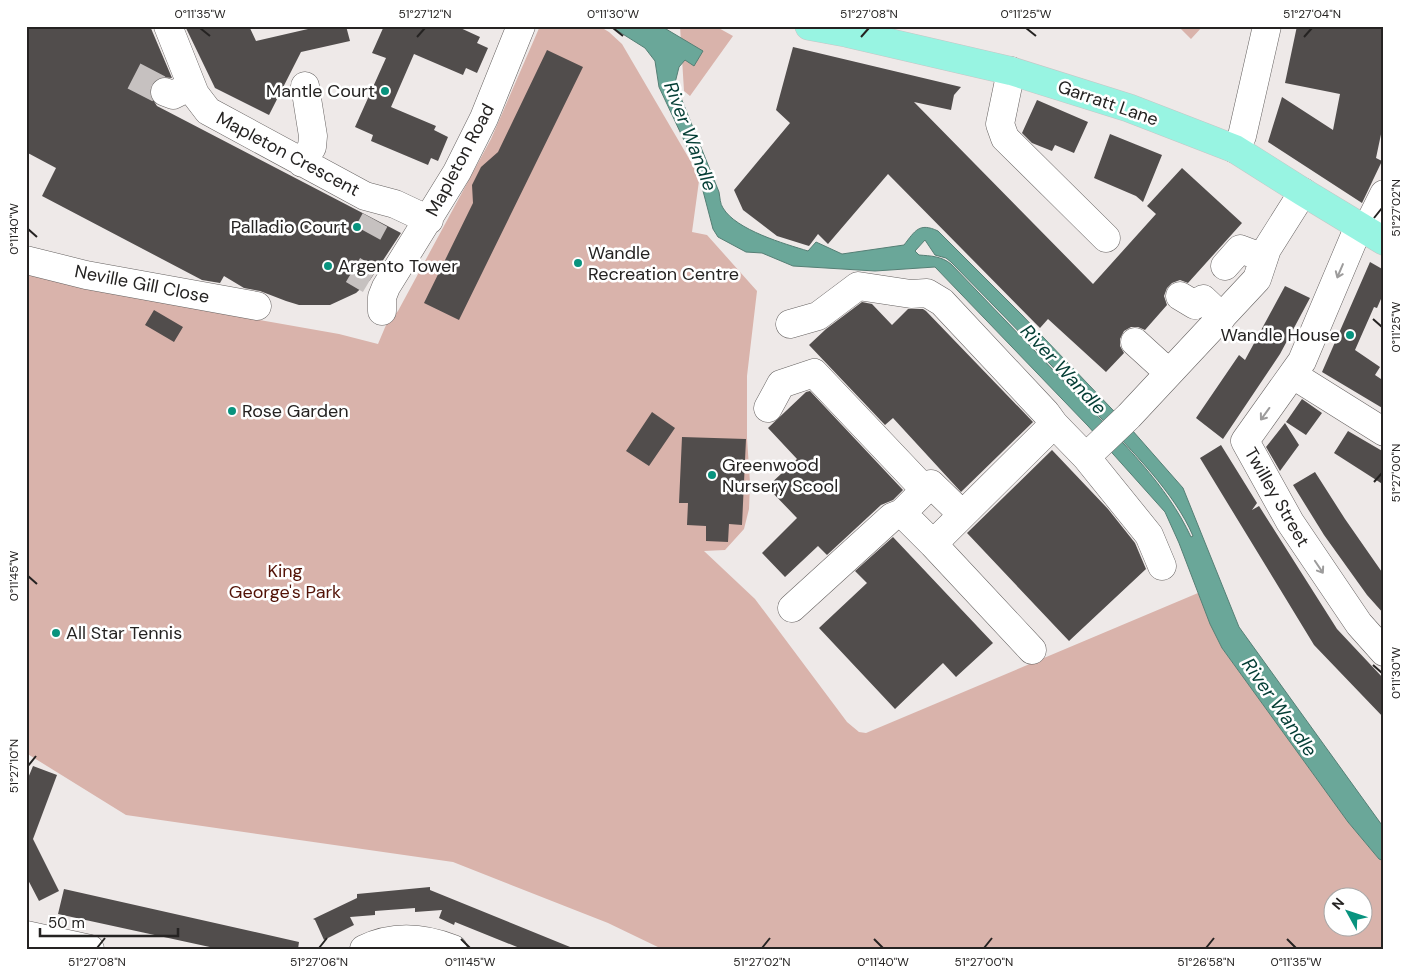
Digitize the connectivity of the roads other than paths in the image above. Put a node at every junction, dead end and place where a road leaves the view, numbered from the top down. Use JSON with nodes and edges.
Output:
{"nodes":[{"id":1,"x":168,"y":26,"type":"edge"},
{"id":2,"x":521,"y":26,"type":"edge"},
{"id":3,"x":809,"y":26,"type":"edge"},
{"id":4,"x":1267,"y":26,"type":"edge"},
{"id":5,"x":849,"y":30,"type":"edge"},
{"id":6,"x":1011,"y":71,"type":"junction"},
{"id":7,"x":192,"y":86,"type":"junction"},
{"id":8,"x":305,"y":86,"type":"dead end"},
{"id":9,"x":165,"y":92,"type":"tunnel mouth"},
{"id":10,"x":1235,"y":149,"type":"junction"},
{"id":11,"x":302,"y":163,"type":"junction"},
{"id":12,"x":1303,"y":192,"type":"junction"},
{"id":13,"x":1384,"y":194,"type":"edge"},
{"id":14,"x":428,"y":220,"type":"junction"},
{"id":15,"x":1370,"y":232,"type":"edge"},
{"id":16,"x":1106,"y":238,"type":"dead end"},
{"id":17,"x":1264,"y":258,"type":"junction"},
{"id":18,"x":26,"y":260,"type":"edge"},
{"id":19,"x":1225,"y":266,"type":"dead end"},
{"id":20,"x":379,"y":293,"type":"dead end"},
{"id":21,"x":1180,"y":296,"type":"dead end"},
{"id":22,"x":257,"y":306,"type":"dead end"},
{"id":23,"x":1222,"y":317,"type":"junction"},
{"id":24,"x":790,"y":324,"type":"dead end"},
{"id":25,"x":1135,"y":342,"type":"dead end"},
{"id":26,"x":1169,"y":373,"type":"junction"},
{"id":27,"x":1293,"y":375,"type":"junction"},
{"id":28,"x":768,"y":408,"type":"dead end"},
{"id":29,"x":1054,"y":424,"type":"junction"},
{"id":30,"x":1384,"y":432,"type":"edge"},
{"id":31,"x":1093,"y":450,"type":"junction"},
{"id":32,"x":925,"y":490,"type":"junction"},
{"id":33,"x":902,"y":513,"type":"junction"},
{"id":34,"x":962,"y":514,"type":"junction"},
{"id":35,"x":933,"y":544,"type":"junction"},
{"id":36,"x":1162,"y":566,"type":"dead end"},
{"id":37,"x":792,"y":608,"type":"dead end"},
{"id":38,"x":1032,"y":650,"type":"dead end"},
{"id":39,"x":1384,"y":652,"type":"edge"},
{"id":40,"x":26,"y":935,"type":"edge"},
{"id":41,"x":90,"y":949,"type":"edge"},
{"id":42,"x":364,"y":949,"type":"edge"},
{"id":43,"x":453,"y":949,"type":"edge"}],
"edges":[{"from":1,"to":7,"type":"street","name":"Mapleton Crescent"},
{"from":2,"to":14,"type":"street","name":"Mapleton Road"},
{"from":3,"to":5,"type":"main road","name":"Garratt Lane"},
{"from":4,"to":10,"type":"street"},
{"from":5,"to":6,"type":"main road","name":"Garratt Lane"},
{"from":6,"to":10,"type":"main road","name":"Garratt Lane"},
{"from":6,"to":16,"type":"street"},
{"from":7,"to":9,"type":"street"},
{"from":7,"to":11,"type":"street","name":"Mapleton Crescent"},
{"from":8,"to":11,"type":"street"},
{"from":10,"to":12,"type":"main road","name":"Garratt Lane"},
{"from":11,"to":14,"type":"street","name":"Mapleton Crescent"},
{"from":12,"to":15,"type":"main road","name":"Garratt Lane"},
{"from":12,"to":17,"type":"street"},
{"from":13,"to":15,"type":"street","name":"Twilley Street"},
{"from":14,"to":20,"type":"street","name":"Mapleton Road"},
{"from":15,"to":27,"type":"street","name":"Twilley Street","one_way":true},
{"from":17,"to":19,"type":"street"},
{"from":17,"to":23,"type":"street"},
{"from":18,"to":22,"type":"street","name":"Neville Gill Close"},
{"from":21,"to":23,"type":"street"},
{"from":23,"to":26,"type":"street"},
{"from":24,"to":29,"type":"street"},
{"from":25,"to":26,"type":"street"},
{"from":26,"to":31,"type":"street"},
{"from":27,"to":30,"type":"street"},
{"from":27,"to":39,"type":"street","name":"Twilley Street","one_way":true},
{"from":28,"to":32,"type":"street"},
{"from":29,"to":31,"type":"street"},
{"from":29,"to":34,"type":"street"},
{"from":31,"to":36,"type":"street"},
{"from":32,"to":33,"type":"street"},
{"from":32,"to":34,"type":"street"},
{"from":33,"to":35,"type":"street"},
{"from":33,"to":37,"type":"street"},
{"from":34,"to":35,"type":"street"},
{"from":35,"to":38,"type":"street"},
{"from":40,"to":41,"type":"street"},
{"from":42,"to":43,"type":"street"}]}
